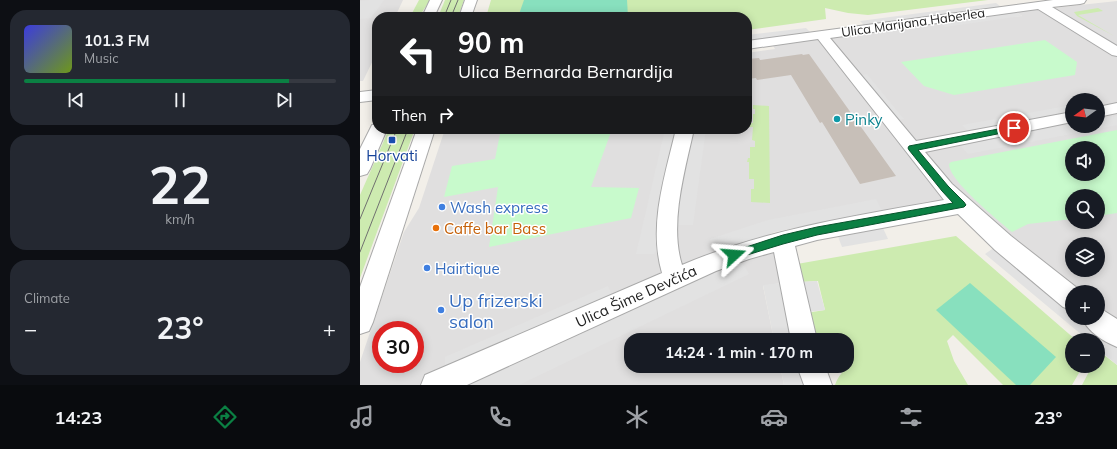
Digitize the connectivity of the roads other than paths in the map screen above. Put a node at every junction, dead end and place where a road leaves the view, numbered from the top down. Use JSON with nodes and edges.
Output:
{"nodes":[{"id":1,"x":436,"y":0,"type":"edge"},
{"id":2,"x":471,"y":0,"type":"edge"},
{"id":3,"x":1080,"y":0,"type":"edge"},
{"id":4,"x":1039,"y":6,"type":"junction"},
{"id":5,"x":430,"y":12,"type":"edge"},
{"id":6,"x":467,"y":12,"type":"edge"},
{"id":7,"x":821,"y":35,"type":"junction"},
{"id":8,"x":752,"y":44,"type":"edge"},
{"id":9,"x":1117,"y":52,"type":"edge"},
{"id":10,"x":372,"y":96,"type":"edge"},
{"id":11,"x":360,"y":97,"type":"edge"},
{"id":12,"x":1117,"y":108,"type":"edge"},
{"id":13,"x":1105,"y":111,"type":"edge"},
{"id":14,"x":1065,"y":118,"type":"edge"},
{"id":15,"x":376,"y":134,"type":"edge"},
{"id":16,"x":424,"y":134,"type":"edge"},
{"id":17,"x":684,"y":134,"type":"edge"},
{"id":18,"x":912,"y":148,"type":"junction"},
{"id":19,"x":360,"y":169,"type":"edge"},
{"id":20,"x":961,"y":205,"type":"junction"},
{"id":21,"x":783,"y":240,"type":"junction"},
{"id":22,"x":675,"y":279,"type":"junction"},
{"id":23,"x":1065,"y":293,"type":"edge"},
{"id":24,"x":360,"y":322,"type":"edge"},
{"id":25,"x":1105,"y":325,"type":"edge"},
{"id":26,"x":803,"y":333,"type":"edge"},
{"id":27,"x":1117,"y":334,"type":"edge"},
{"id":28,"x":814,"y":373,"type":"edge"},
{"id":29,"x":435,"y":385,"type":"edge"},
{"id":30,"x":818,"y":385,"type":"edge"}],
"edges":[{"from":1,"to":5,"type":"street"},
{"from":2,"to":6,"type":"street"},
{"from":3,"to":4,"type":"street","name":"Ulica Marijana Haberlea"},
{"from":4,"to":7,"type":"street","name":"Ulica Marijana Haberlea"},
{"from":4,"to":9,"type":"street"},
{"from":7,"to":8,"type":"street","name":"Ulica Marijana Haberlea"},
{"from":7,"to":18,"type":"street"},
{"from":10,"to":11,"type":"street"},
{"from":12,"to":13,"type":"street"},
{"from":14,"to":18,"type":"street"},
{"from":15,"to":19,"type":"street"},
{"from":16,"to":24,"type":"street"},
{"from":17,"to":22,"type":"street"},
{"from":18,"to":20,"type":"street"},
{"from":20,"to":21,"type":"street","name":"Ulica Šime Devčića"},
{"from":20,"to":23,"type":"street"},
{"from":21,"to":22,"type":"street","name":"Ulica Šime Devčića"},
{"from":21,"to":26,"type":"street"},
{"from":22,"to":29,"type":"street","name":"Ulica Šime Devčića"},
{"from":25,"to":27,"type":"street"},
{"from":28,"to":30,"type":"street"}]}
